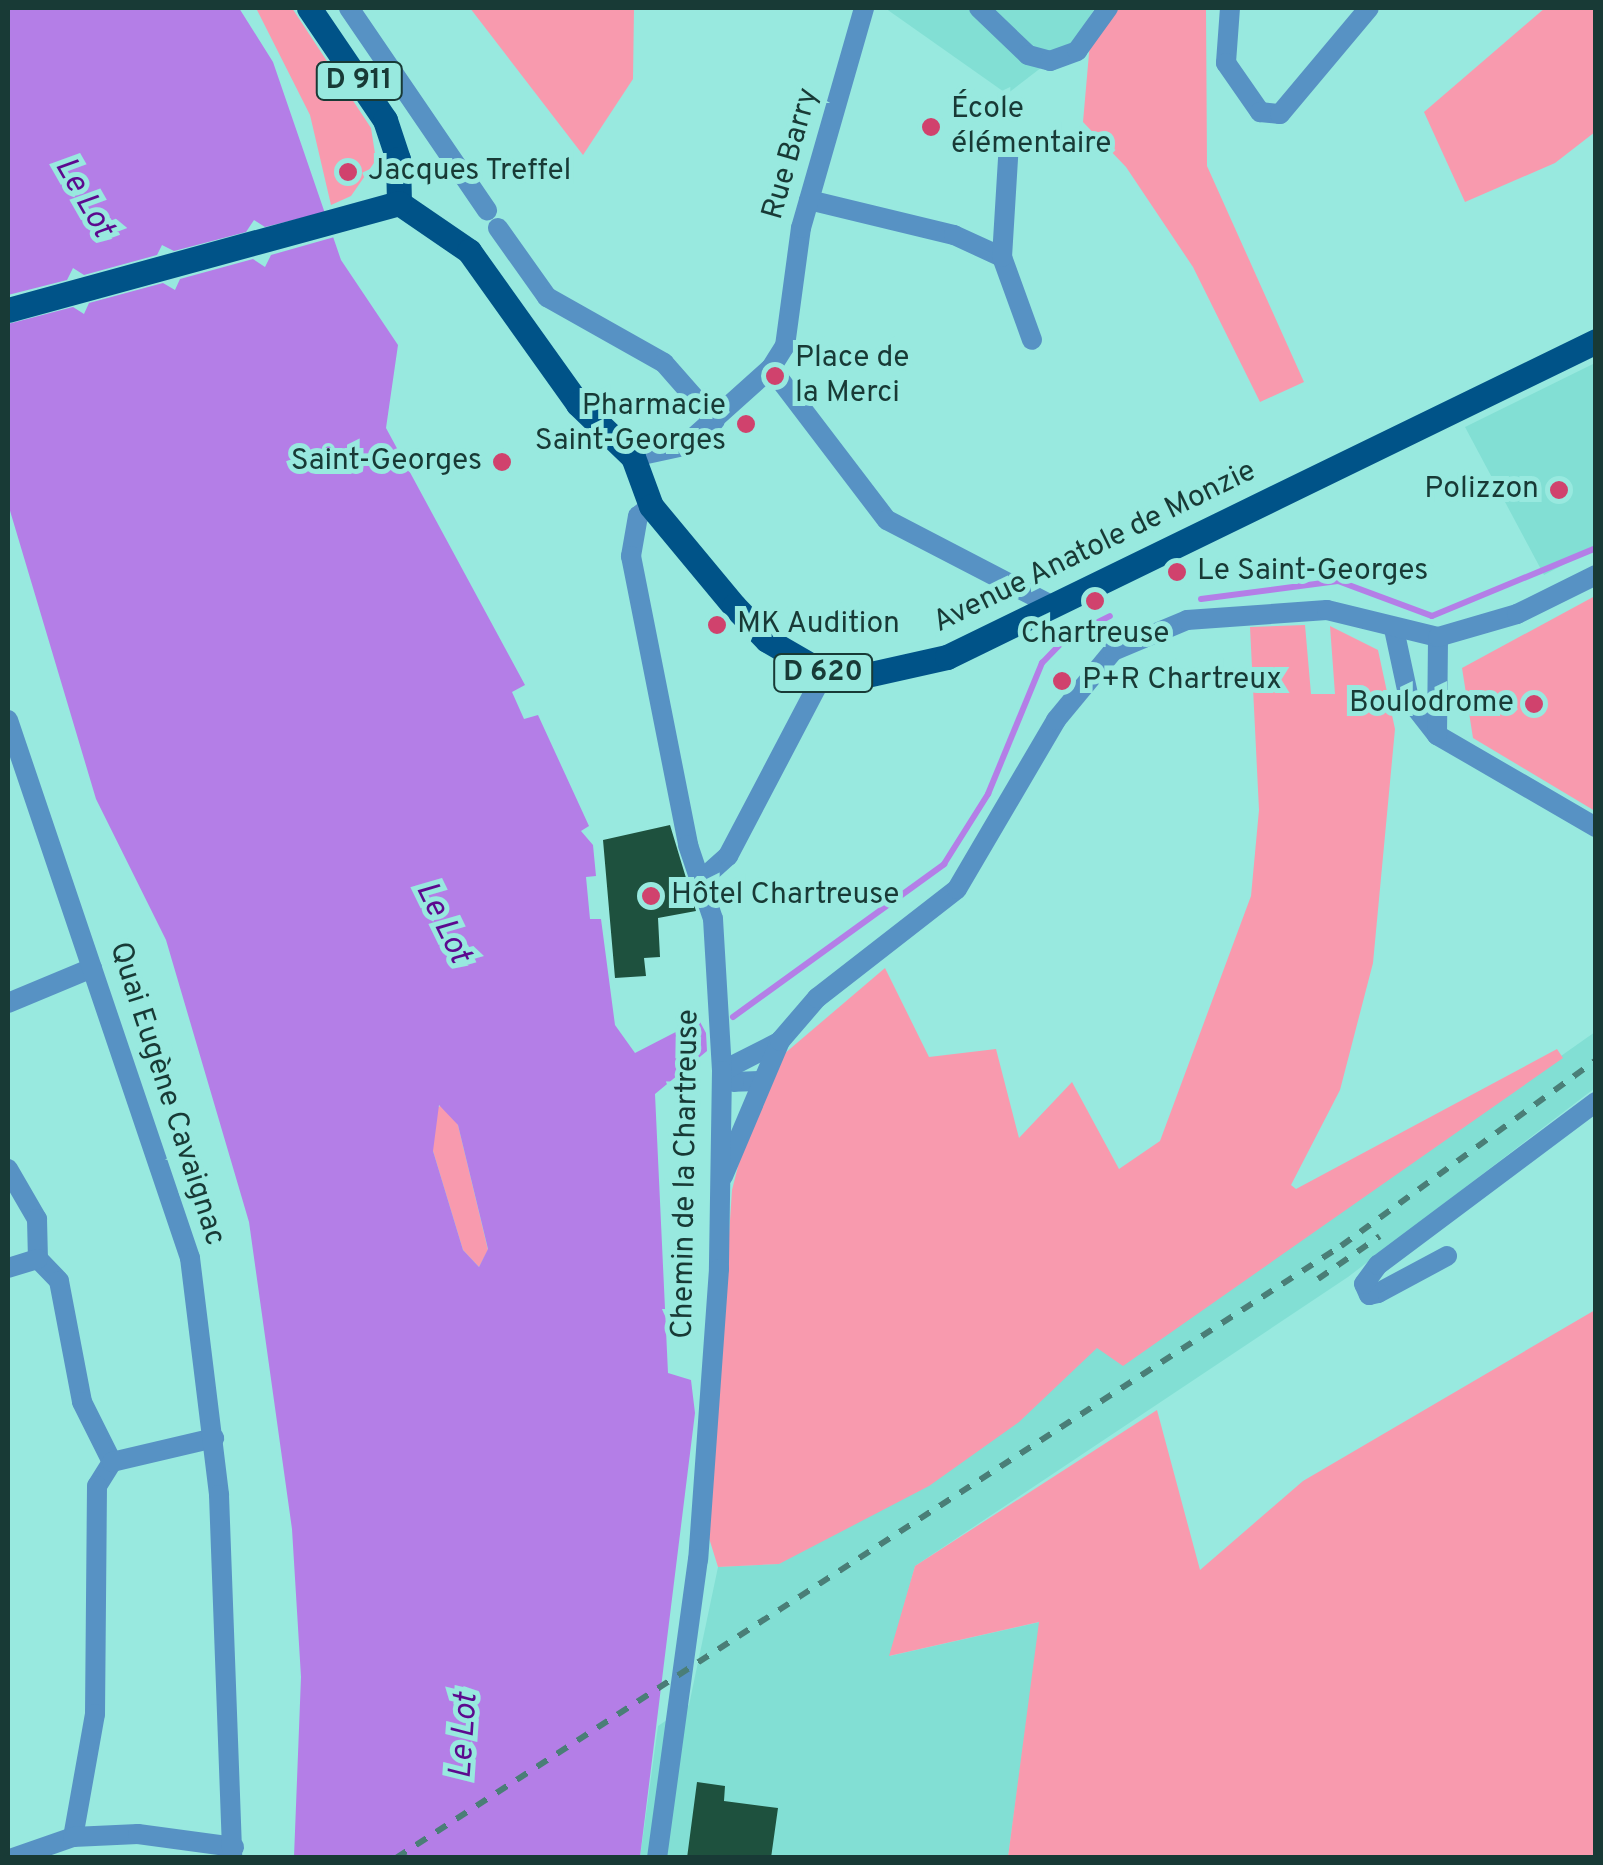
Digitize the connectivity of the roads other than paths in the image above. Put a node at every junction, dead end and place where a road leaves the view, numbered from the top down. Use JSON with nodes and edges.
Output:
{"nodes":[{"id":1,"x":309,"y":8,"type":"edge"},
{"id":2,"x":349,"y":8,"type":"edge"},
{"id":3,"x":864,"y":8,"type":"edge"},
{"id":4,"x":980,"y":8,"type":"edge"},
{"id":5,"x":1108,"y":8,"type":"edge"},
{"id":6,"x":1230,"y":8,"type":"edge"},
{"id":7,"x":1369,"y":8,"type":"edge"},
{"id":8,"x":1009,"y":144,"type":"dead end"},
{"id":9,"x":809,"y":200,"type":"junction"},
{"id":10,"x":399,"y":203,"type":"junction"},
{"id":11,"x":1002,"y":257,"type":"junction"},
{"id":12,"x":8,"y":310,"type":"edge"},
{"id":13,"x":1032,"y":340,"type":"dead end"},
{"id":14,"x":1596,"y":341,"type":"edge"},
{"id":15,"x":772,"y":368,"type":"junction"},
{"id":16,"x":715,"y":421,"type":"junction"},
{"id":17,"x":633,"y":457,"type":"junction"},
{"id":18,"x":651,"y":506,"type":"junction"},
{"id":19,"x":1596,"y":575,"type":"edge"},
{"id":20,"x":1051,"y":605,"type":"junction"},
{"id":21,"x":1394,"y":628,"type":"junction"},
{"id":22,"x":1438,"y":637,"type":"junction"},
{"id":23,"x":824,"y":673,"type":"junction"},
{"id":24,"x":10,"y":732,"type":"edge"},
{"id":25,"x":1437,"y":734,"type":"junction"},
{"id":26,"x":1596,"y":828,"type":"edge"},
{"id":27,"x":700,"y":881,"type":"junction"},
{"id":28,"x":92,"y":968,"type":"junction"},
{"id":29,"x":8,"y":1002,"type":"edge"},
{"id":30,"x":780,"y":1041,"type":"junction"},
{"id":31,"x":722,"y":1060,"type":"junction"},
{"id":32,"x":759,"y":1082,"type":"junction"},
{"id":33,"x":1596,"y":1102,"type":"edge"},
{"id":34,"x":8,"y":1169,"type":"edge"},
{"id":35,"x":721,"y":1181,"type":"junction"},
{"id":36,"x":1448,"y":1256,"type":"dead end"},
{"id":37,"x":38,"y":1260,"type":"junction"},
{"id":38,"x":8,"y":1268,"type":"edge"},
{"id":39,"x":214,"y":1438,"type":"junction"},
{"id":40,"x":112,"y":1462,"type":"junction"},
{"id":41,"x":73,"y":1837,"type":"junction"},
{"id":42,"x":233,"y":1852,"type":"edge"},
{"id":43,"x":13,"y":1858,"type":"edge"},
{"id":44,"x":657,"y":1858,"type":"edge"}],
"edges":[{"from":1,"to":10,"type":"main road","number":"D 911"},
{"from":2,"to":16,"type":"street"},
{"from":3,"to":9,"type":"street","name":"Rue Barry"},
{"from":4,"to":5,"type":"street"},
{"from":6,"to":7,"type":"street"},
{"from":8,"to":11,"type":"street"},
{"from":9,"to":11,"type":"street"},
{"from":9,"to":15,"type":"street","name":"Rue Barry"},
{"from":10,"to":12,"type":"main road"},
{"from":10,"to":17,"type":"main road","number":"D 620"},
{"from":11,"to":13,"type":"street"},
{"from":14,"to":20,"type":"main road","name":"Avenue Anatole de Monzie","number":"D 620"},
{"from":15,"to":16,"type":"street"},
{"from":15,"to":20,"type":"street"},
{"from":16,"to":17,"type":"street"},
{"from":17,"to":18,"type":"main road","name":"Avenue Anatole de Monzie","number":"D 620"},
{"from":18,"to":23,"type":"main road","name":"Avenue Anatole de Monzie","number":"D 620"},
{"from":18,"to":27,"type":"street","name":"Chemin de la Chartreuse"},
{"from":19,"to":22,"type":"street"},
{"from":20,"to":23,"type":"main road","name":"Avenue Anatole de Monzie","number":"D 620"},
{"from":21,"to":22,"type":"street"},
{"from":21,"to":25,"type":"street"},
{"from":21,"to":30,"type":"street"},
{"from":22,"to":25,"type":"street"},
{"from":23,"to":27,"type":"street"},
{"from":24,"to":28,"type":"street","name":"Quai Eugène Cavaignac"},
{"from":25,"to":26,"type":"street"},
{"from":27,"to":31,"type":"street","name":"Chemin de la Chartreuse"},
{"from":28,"to":29,"type":"street"},
{"from":28,"to":39,"type":"street","name":"Quai Eugène Cavaignac"},
{"from":30,"to":31,"type":"street"},
{"from":30,"to":32,"type":"street"},
{"from":31,"to":32,"type":"street"},
{"from":31,"to":35,"type":"street","name":"Chemin de la Chartreuse"},
{"from":32,"to":35,"type":"street"},
{"from":33,"to":36,"type":"street"},
{"from":34,"to":37,"type":"street"},
{"from":35,"to":44,"type":"street","name":"Chemin de la Chartreuse"},
{"from":37,"to":38,"type":"street"},
{"from":37,"to":40,"type":"street"},
{"from":39,"to":40,"type":"street"},
{"from":39,"to":42,"type":"street","name":"Quai Eugène Cavaignac"},
{"from":40,"to":41,"type":"street"},
{"from":41,"to":42,"type":"street"},
{"from":41,"to":43,"type":"street"}]}
